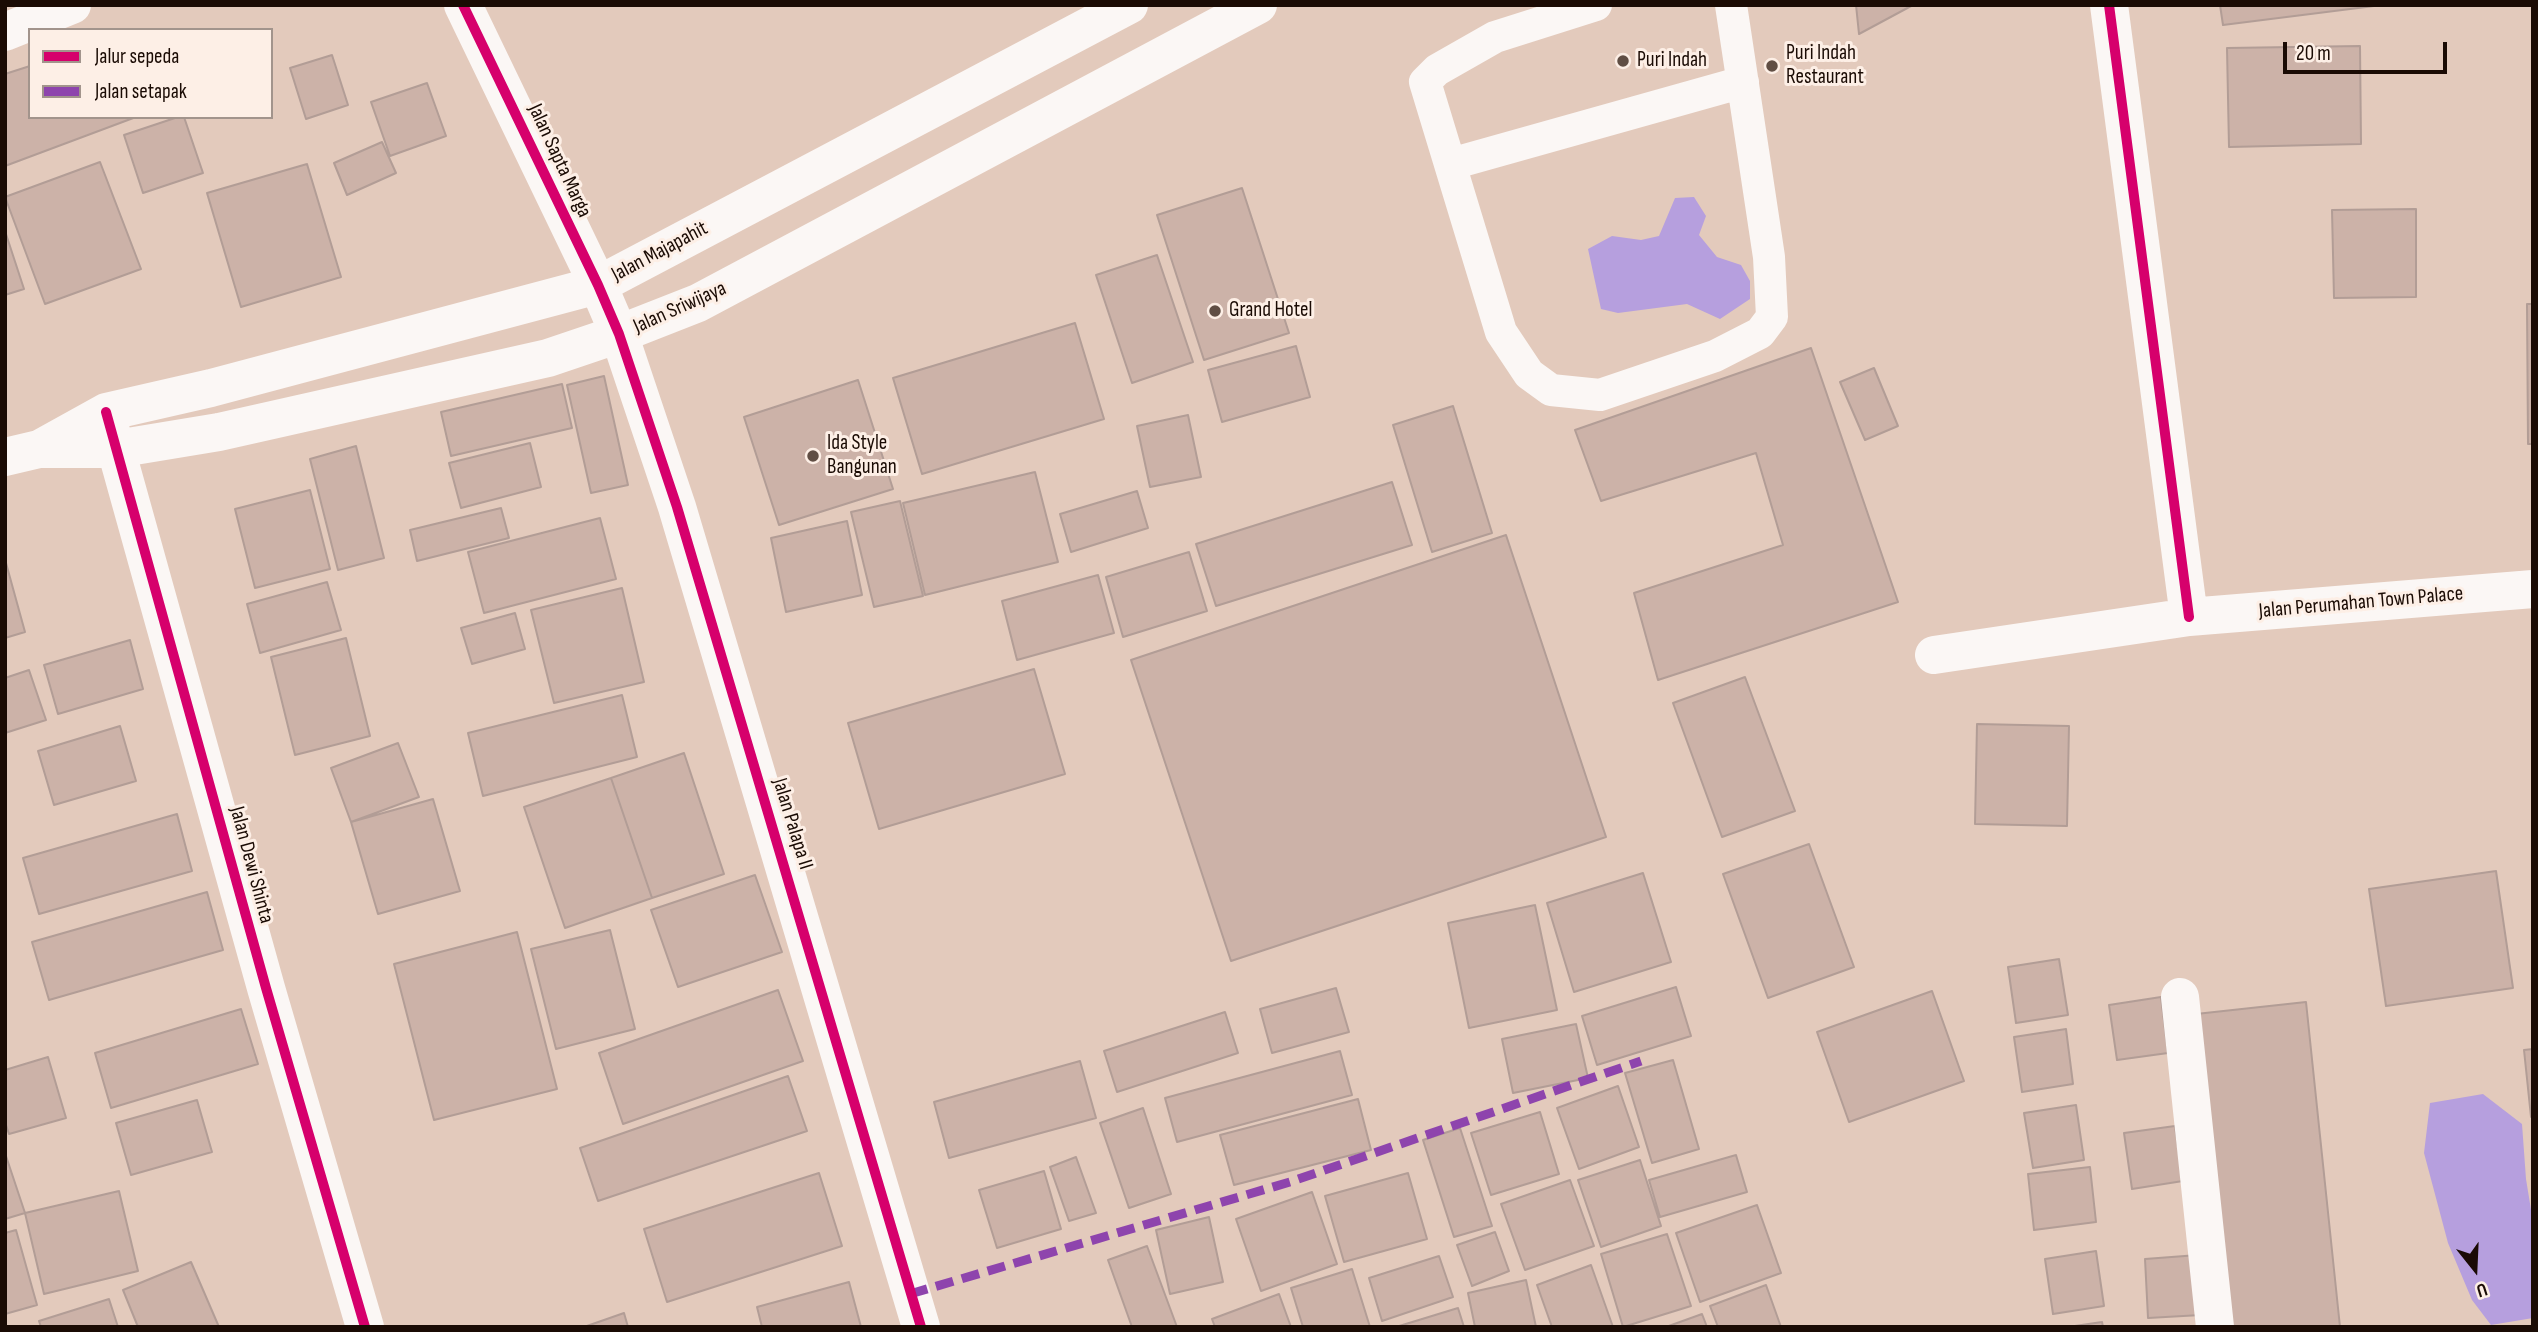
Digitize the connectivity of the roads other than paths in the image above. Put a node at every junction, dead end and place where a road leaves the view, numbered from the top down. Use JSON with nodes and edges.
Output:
{"nodes":[{"id":1,"x":72,"y":5,"type":"edge"},
{"id":2,"x":463,"y":5,"type":"edge"},
{"id":3,"x":1129,"y":5,"type":"edge"},
{"id":4,"x":1258,"y":5,"type":"edge"},
{"id":5,"x":1596,"y":5,"type":"edge"},
{"id":6,"x":1731,"y":5,"type":"edge"},
{"id":7,"x":2109,"y":5,"type":"edge"},
{"id":8,"x":5,"y":32,"type":"edge"},
{"id":9,"x":1743,"y":82,"type":"junction"},
{"id":10,"x":1451,"y":164,"type":"junction"},
{"id":11,"x":598,"y":285,"type":"junction"},
{"id":12,"x":619,"y":334,"type":"junction"},
{"id":13,"x":106,"y":412,"type":"junction"},
{"id":14,"x":116,"y":449,"type":"junction"},
{"id":15,"x":22,"y":453,"type":"edge"},
{"id":16,"x":2533,"y":589,"type":"edge"},
{"id":17,"x":2189,"y":617,"type":"junction"},
{"id":18,"x":1934,"y":655,"type":"dead end"},
{"id":19,"x":2180,"y":997,"type":"dead end"},
{"id":20,"x":365,"y":1327,"type":"edge"},
{"id":21,"x":921,"y":1327,"type":"edge"},
{"id":22,"x":2215,"y":1327,"type":"edge"}],
"edges":[{"from":1,"to":8,"type":"street"},
{"from":2,"to":11,"type":"street","name":"Jalan Sapta Marga"},
{"from":3,"to":11,"type":"street","name":"Jalan Majapahit"},
{"from":4,"to":12,"type":"street","name":"Jalan Sriwijaya"},
{"from":5,"to":10,"type":"lane"},
{"from":6,"to":9,"type":"lane"},
{"from":7,"to":17,"type":"street"},
{"from":9,"to":10,"type":"lane"},
{"from":9,"to":10,"type":"lane"},
{"from":11,"to":12,"type":"street","name":"Jalan Sapta Marga"},
{"from":11,"to":13,"type":"street","name":"Jalan Majapahit"},
{"from":12,"to":14,"type":"street","name":"Jalan Sriwijaya"},
{"from":12,"to":21,"type":"street","name":"Jalan Palapa II"},
{"from":13,"to":14,"type":"street","name":"Jalan Dewi Shinta"},
{"from":13,"to":15,"type":"street","name":"Jalan Majapahit"},
{"from":14,"to":15,"type":"street","name":"Jalan Sriwijaya"},
{"from":14,"to":20,"type":"street","name":"Jalan Dewi Shinta"},
{"from":16,"to":17,"type":"street","name":"Jalan Perumahan Town Palace"},
{"from":17,"to":18,"type":"street","name":"Jalan Perumahan Town Palace"},
{"from":19,"to":22,"type":"street"}]}
